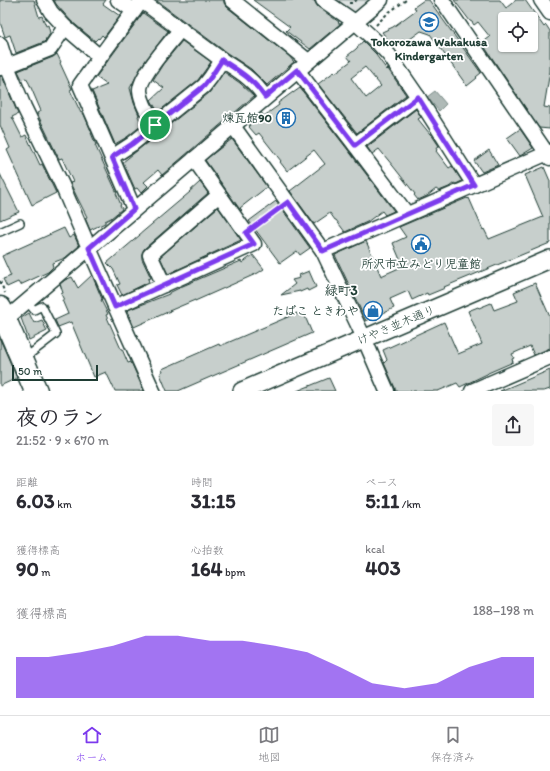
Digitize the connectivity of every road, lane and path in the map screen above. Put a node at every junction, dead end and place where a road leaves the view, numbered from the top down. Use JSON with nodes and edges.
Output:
{"nodes":[{"id":1,"x":44,"y":0,"type":"edge"},
{"id":2,"x":118,"y":0,"type":"edge"},
{"id":3,"x":232,"y":0,"type":"edge"},
{"id":4,"x":323,"y":0,"type":"edge"},
{"id":5,"x":381,"y":0,"type":"edge"},
{"id":6,"x":406,"y":0,"type":"edge"},
{"id":7,"x":441,"y":0,"type":"edge"},
{"id":8,"x":541,"y":0,"type":"edge"},
{"id":9,"x":139,"y":4,"type":"edge"},
{"id":10,"x":550,"y":13,"type":"edge"},
{"id":11,"x":355,"y":22,"type":"junction"},
{"id":12,"x":65,"y":27,"type":"junction"},
{"id":13,"x":181,"y":29,"type":"junction"},
{"id":14,"x":368,"y":33,"type":"junction"},
{"id":15,"x":0,"y":44,"type":"edge"},
{"id":16,"x":100,"y":57,"type":"junction"},
{"id":17,"x":222,"y":60,"type":"junction"},
{"id":18,"x":308,"y":61,"type":"junction"},
{"id":19,"x":4,"y":67,"type":"edge"},
{"id":20,"x":297,"y":70,"type":"junction"},
{"id":21,"x":265,"y":97,"type":"junction"},
{"id":22,"x":418,"y":97,"type":"junction"},
{"id":23,"x":155,"y":125,"type":"junction"},
{"id":24,"x":233,"y":126,"type":"junction"},
{"id":25,"x":355,"y":145,"type":"junction"},
{"id":26,"x":549,"y":154,"type":"edge"},
{"id":27,"x":112,"y":157,"type":"junction"},
{"id":28,"x":194,"y":159,"type":"junction"},
{"id":29,"x":474,"y":185,"type":"junction"},
{"id":30,"x":219,"y":195,"type":"junction"},
{"id":31,"x":288,"y":202,"type":"junction"},
{"id":32,"x":134,"y":209,"type":"junction"},
{"id":33,"x":407,"y":214,"type":"junction"},
{"id":34,"x":20,"y":223,"type":"dead end"},
{"id":35,"x":0,"y":232,"type":"edge"},
{"id":36,"x":246,"y":233,"type":"junction"},
{"id":37,"x":89,"y":248,"type":"junction"},
{"id":38,"x":323,"y":253,"type":"junction"},
{"id":39,"x":550,"y":259,"type":"edge"},
{"id":40,"x":164,"y":285,"type":"junction"},
{"id":41,"x":27,"y":302,"type":"junction"},
{"id":42,"x":115,"y":307,"type":"junction"},
{"id":43,"x":3,"y":314,"type":"edge"},
{"id":44,"x":364,"y":338,"type":"junction"},
{"id":45,"x":550,"y":357,"type":"edge"},
{"id":46,"x":22,"y":358,"type":"junction"},
{"id":47,"x":36,"y":391,"type":"edge"},
{"id":48,"x":153,"y":391,"type":"edge"},
{"id":49,"x":242,"y":391,"type":"edge"},
{"id":50,"x":387,"y":391,"type":"edge"},
{"id":51,"x":472,"y":391,"type":"edge"}],
"edges":[{"from":1,"to":12,"type":"street"},
{"from":2,"to":9,"type":"street"},
{"from":3,"to":18,"type":"street"},
{"from":4,"to":11,"type":"street"},
{"from":5,"to":11,"type":"street"},
{"from":6,"to":14,"type":"path"},
{"from":7,"to":26,"type":"street"},
{"from":8,"to":10,"type":"street"},
{"from":9,"to":13,"type":"street"},
{"from":9,"to":16,"type":"street"},
{"from":11,"to":14,"type":"street"},
{"from":11,"to":18,"type":"street"},
{"from":12,"to":16,"type":"street"},
{"from":12,"to":19,"type":"street"},
{"from":13,"to":17,"type":"street"},
{"from":13,"to":23,"type":"street"},
{"from":14,"to":22,"type":"street"},
{"from":15,"to":19,"type":"street"},
{"from":16,"to":27,"type":"street"},
{"from":17,"to":21,"type":"street"},
{"from":17,"to":23,"type":"street"},
{"from":18,"to":20,"type":"street"},
{"from":19,"to":37,"type":"street"},
{"from":20,"to":21,"type":"street"},
{"from":20,"to":25,"type":"street"},
{"from":21,"to":24,"type":"street"},
{"from":22,"to":25,"type":"street"},
{"from":22,"to":29,"type":"street"},
{"from":23,"to":27,"type":"street"},
{"from":24,"to":28,"type":"street"},
{"from":24,"to":31,"type":"street"},
{"from":25,"to":33,"type":"street"},
{"from":26,"to":29,"type":"street"},
{"from":27,"to":32,"type":"street"},
{"from":28,"to":30,"type":"street"},
{"from":28,"to":32,"type":"street"},
{"from":29,"to":33,"type":"street"},
{"from":30,"to":36,"type":"street"},
{"from":30,"to":40,"type":"street"},
{"from":31,"to":36,"type":"path"},
{"from":31,"to":38,"type":"street"},
{"from":32,"to":37,"type":"street"},
{"from":33,"to":38,"type":"street"},
{"from":34,"to":35,"type":"lane"},
{"from":36,"to":40,"type":"street"},
{"from":37,"to":41,"type":"street"},
{"from":37,"to":42,"type":"street"},
{"from":38,"to":44,"type":"street"},
{"from":39,"to":44,"type":"street","name":"けやき並木通り"},
{"from":40,"to":42,"type":"street"},
{"from":41,"to":43,"type":"street"},
{"from":41,"to":46,"type":"lane"},
{"from":42,"to":48,"type":"street"},
{"from":43,"to":46,"type":"highway"},
{"from":44,"to":49,"type":"street","name":"けやき並木通り"},
{"from":44,"to":50,"type":"street"},
{"from":45,"to":51,"type":"street"},
{"from":46,"to":47,"type":"highway"}]}
